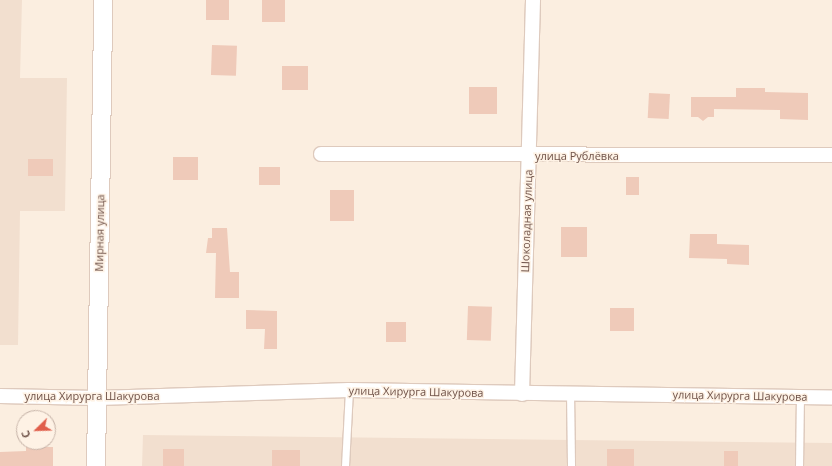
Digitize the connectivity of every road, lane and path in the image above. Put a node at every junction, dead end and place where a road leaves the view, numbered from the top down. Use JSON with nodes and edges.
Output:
{"nodes":[{"id":1,"x":103,"y":0,"type":"edge"},
{"id":2,"x":533,"y":0,"type":"edge"},
{"id":3,"x":321,"y":154,"type":"dead end"},
{"id":4,"x":832,"y":155,"type":"edge"},
{"id":5,"x":529,"y":156,"type":"junction"},
{"id":6,"x":349,"y":390,"type":"junction"},
{"id":7,"x":570,"y":392,"type":"junction"},
{"id":8,"x":522,"y":394,"type":"junction"},
{"id":9,"x":0,"y":396,"type":"edge"},
{"id":10,"x":800,"y":397,"type":"junction"},
{"id":11,"x":98,"y":398,"type":"junction"},
{"id":12,"x":832,"y":398,"type":"edge"},
{"id":13,"x":96,"y":466,"type":"edge"},
{"id":14,"x":345,"y":466,"type":"edge"},
{"id":15,"x":571,"y":466,"type":"edge"},
{"id":16,"x":799,"y":466,"type":"edge"}],
"edges":[{"from":1,"to":11,"type":"street","name":"Мирная улица"},
{"from":2,"to":5,"type":"street","name":"Шоколадная улица"},
{"from":3,"to":5,"type":"street","name":"улица Рублёвка"},
{"from":4,"to":5,"type":"street","name":"улица Рублёвка"},
{"from":5,"to":8,"type":"street","name":"Шоколадная улица"},
{"from":6,"to":8,"type":"street","name":"улица Хирурга Шакурова"},
{"from":6,"to":11,"type":"street","name":"улица Хирурга Шакурова"},
{"from":6,"to":14,"type":"lane"},
{"from":7,"to":8,"type":"street","name":"улица Хирурга Шакурова"},
{"from":7,"to":10,"type":"street","name":"улица Хирурга Шакурова"},
{"from":7,"to":15,"type":"lane"},
{"from":9,"to":11,"type":"street","name":"улица Хирурга Шакурова"},
{"from":10,"to":12,"type":"street","name":"улица Хирурга Шакурова"},
{"from":10,"to":16,"type":"lane"},
{"from":11,"to":13,"type":"street","name":"Мирная улица"}]}
